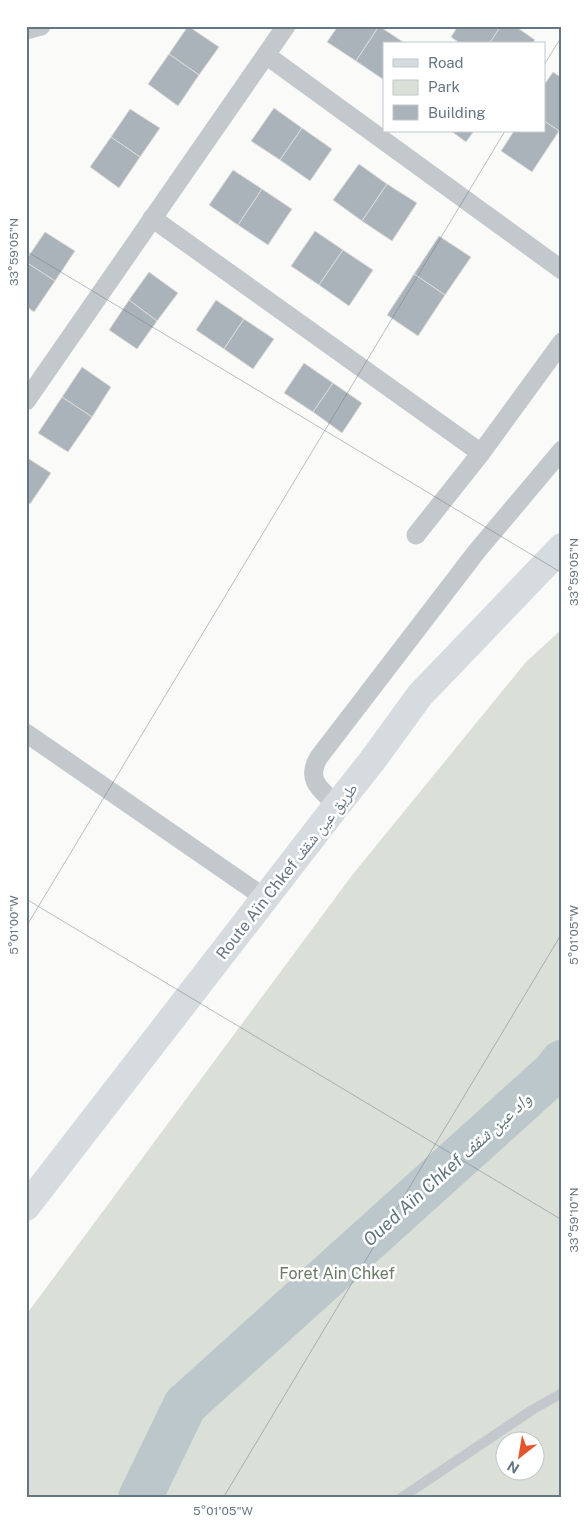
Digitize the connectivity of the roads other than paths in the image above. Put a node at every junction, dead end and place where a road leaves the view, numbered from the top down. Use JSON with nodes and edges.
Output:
{"nodes":[{"id":1,"x":42,"y":26,"type":"edge"},
{"id":2,"x":286,"y":26,"type":"edge"},
{"id":3,"x":26,"y":30,"type":"edge"},
{"id":4,"x":266,"y":55,"type":"junction"},
{"id":5,"x":152,"y":218,"type":"junction"},
{"id":6,"x":562,"y":270,"type":"edge"},
{"id":7,"x":562,"y":342,"type":"edge"},
{"id":8,"x":26,"y":401,"type":"edge"},
{"id":9,"x":562,"y":450,"type":"edge"},
{"id":10,"x":481,"y":453,"type":"junction"},
{"id":11,"x":416,"y":535,"type":"dead end"},
{"id":12,"x":562,"y":547,"type":"edge"},
{"id":13,"x":26,"y":732,"type":"edge"},
{"id":14,"x":337,"y":805,"type":"junction"},
{"id":15,"x":265,"y":898,"type":"junction"},
{"id":16,"x":26,"y":1207,"type":"edge"},
{"id":17,"x":562,"y":1393,"type":"edge"},
{"id":18,"x":401,"y":1498,"type":"edge"}],
"edges":[{"from":1,"to":3,"type":"street"},
{"from":2,"to":4,"type":"street"},
{"from":4,"to":5,"type":"street"},
{"from":4,"to":6,"type":"street"},
{"from":5,"to":8,"type":"street"},
{"from":5,"to":10,"type":"street"},
{"from":7,"to":10,"type":"street"},
{"from":9,"to":14,"type":"street"},
{"from":10,"to":11,"type":"street"},
{"from":12,"to":14,"type":"street","name":"Route Aïn Chkef طريق عين شقف"},
{"from":13,"to":15,"type":"street"},
{"from":14,"to":15,"type":"street","name":"Route Aïn Chkef طريق عين شقف"},
{"from":15,"to":16,"type":"street","name":"Route Aïn Chkef طريق عين شقف"},
{"from":17,"to":18,"type":"lane"}]}
